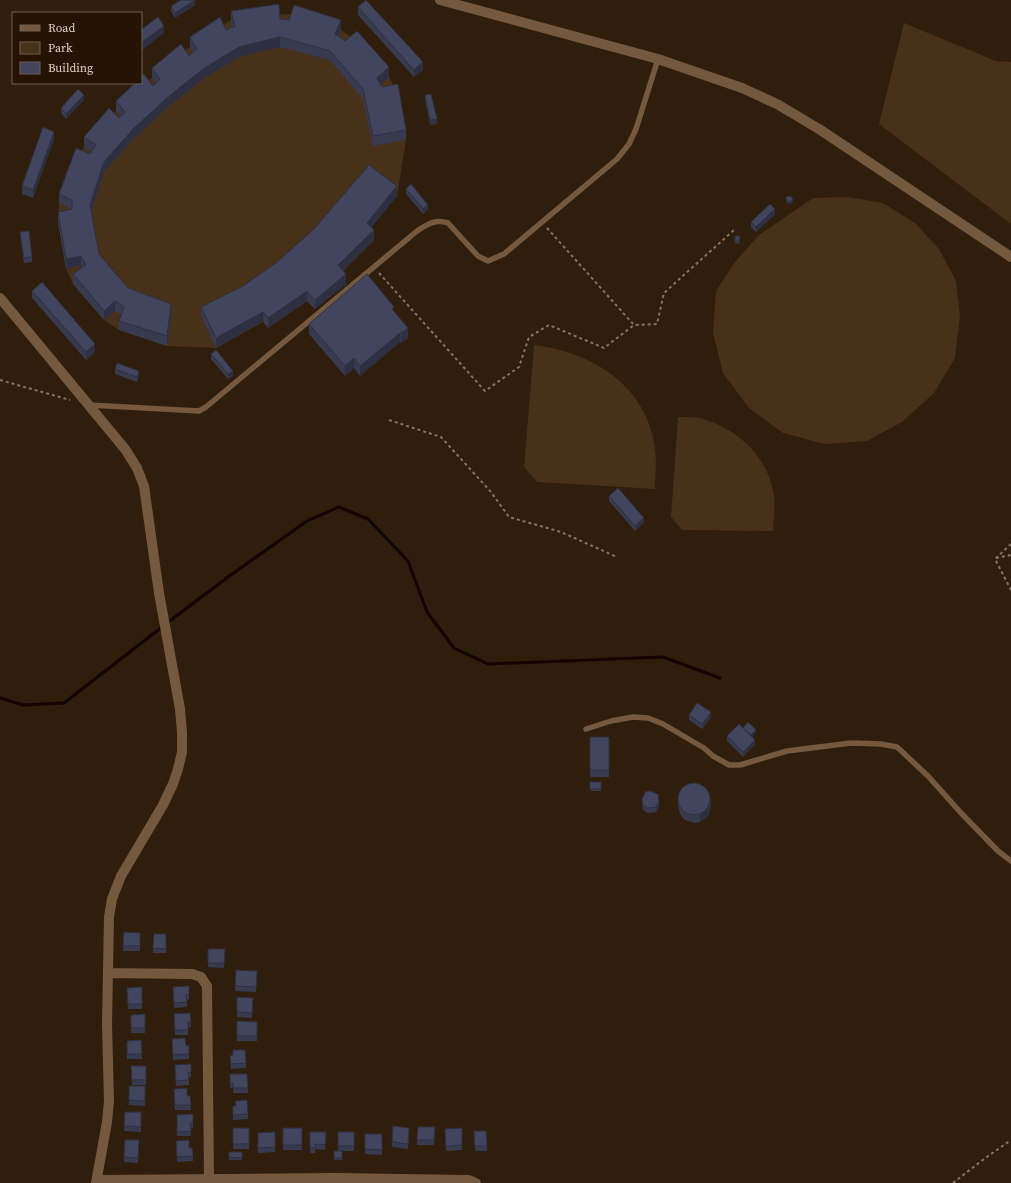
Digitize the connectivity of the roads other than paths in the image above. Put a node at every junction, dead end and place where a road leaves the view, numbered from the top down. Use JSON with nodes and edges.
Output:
{"nodes":[{"id":1,"x":440,"y":0,"type":"edge"},
{"id":2,"x":658,"y":58,"type":"junction"},
{"id":3,"x":1011,"y":257,"type":"edge"},
{"id":4,"x":0,"y":298,"type":"edge"},
{"id":5,"x":89,"y":405,"type":"junction"},
{"id":6,"x":586,"y":729,"type":"dead end"},
{"id":7,"x":1011,"y":861,"type":"edge"},
{"id":8,"x":108,"y":973,"type":"junction"},
{"id":9,"x":209,"y":1179,"type":"junction"},
{"id":10,"x":336,"y":1180,"type":"edge"},
{"id":11,"x":97,"y":1182,"type":"edge"},
{"id":12,"x":476,"y":1183,"type":"edge"}],
"edges":[{"from":1,"to":2,"type":"street"},
{"from":2,"to":3,"type":"street"},
{"from":2,"to":5,"type":"lane"},
{"from":4,"to":5,"type":"street"},
{"from":5,"to":8,"type":"street"},
{"from":6,"to":7,"type":"lane"},
{"from":8,"to":9,"type":"street"},
{"from":8,"to":11,"type":"street"},
{"from":9,"to":10,"type":"street"},
{"from":9,"to":11,"type":"street"},
{"from":10,"to":12,"type":"street"}]}
